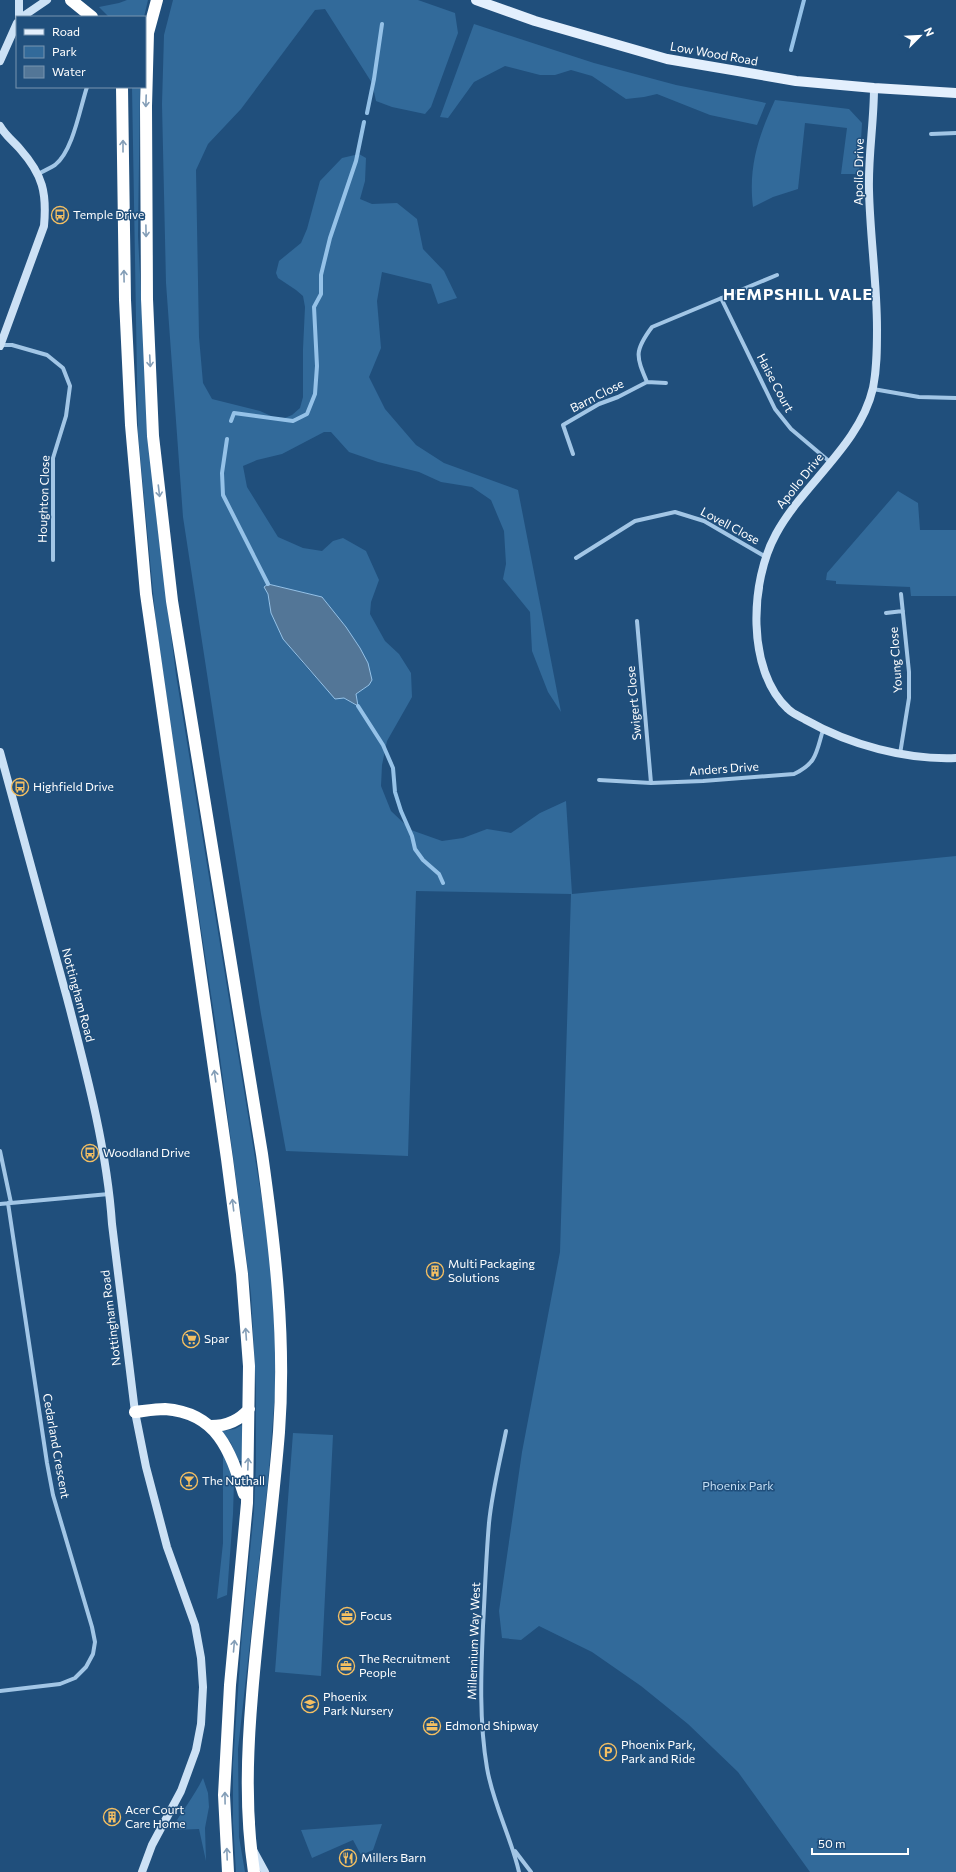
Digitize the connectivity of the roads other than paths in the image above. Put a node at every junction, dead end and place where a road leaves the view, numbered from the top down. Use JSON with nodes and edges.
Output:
{"nodes":[{"id":1,"x":19,"y":0,"type":"edge"},
{"id":2,"x":47,"y":0,"type":"edge"},
{"id":3,"x":71,"y":0,"type":"edge"},
{"id":4,"x":157,"y":0,"type":"edge"},
{"id":5,"x":476,"y":0,"type":"edge"},
{"id":6,"x":18,"y":16,"type":"edge"},
{"id":7,"x":23,"y":16,"type":"edge"},
{"id":8,"x":91,"y":16,"type":"edge"},
{"id":9,"x":16,"y":25,"type":"edge"},
{"id":10,"x":0,"y":61,"type":"edge"},
{"id":11,"x":87,"y":88,"type":"edge"},
{"id":12,"x":122,"y":88,"type":"edge"},
{"id":13,"x":874,"y":88,"type":"junction"},
{"id":14,"x":956,"y":93,"type":"edge"},
{"id":15,"x":0,"y":126,"type":"edge"},
{"id":16,"x":956,"y":133,"type":"edge"},
{"id":17,"x":930,"y":134,"type":"dead end"},
{"id":18,"x":38,"y":174,"type":"junction"},
{"id":19,"x":777,"y":275,"type":"dead end"},
{"id":20,"x":721,"y":298,"type":"junction"},
{"id":21,"x":0,"y":345,"type":"edge"},
{"id":22,"x":647,"y":382,"type":"junction"},
{"id":23,"x":666,"y":384,"type":"dead end"},
{"id":24,"x":873,"y":388,"type":"junction"},
{"id":25,"x":956,"y":398,"type":"edge"},
{"id":26,"x":573,"y":454,"type":"dead end"},
{"id":27,"x":830,"y":462,"type":"junction"},
{"id":28,"x":766,"y":557,"type":"junction"},
{"id":29,"x":576,"y":558,"type":"dead end"},
{"id":30,"x":53,"y":560,"type":"dead end"},
{"id":31,"x":901,"y":594,"type":"dead end"},
{"id":32,"x":903,"y":612,"type":"junction"},
{"id":33,"x":886,"y":613,"type":"dead end"},
{"id":34,"x":636,"y":621,"type":"dead end"},
{"id":35,"x":823,"y":730,"type":"junction"},
{"id":36,"x":0,"y":752,"type":"edge"},
{"id":37,"x":900,"y":754,"type":"junction"},
{"id":38,"x":956,"y":758,"type":"edge"},
{"id":39,"x":599,"y":780,"type":"dead end"},
{"id":40,"x":651,"y":783,"type":"junction"},
{"id":41,"x":0,"y":1151,"type":"edge"},
{"id":42,"x":110,"y":1194,"type":"junction"},
{"id":43,"x":10,"y":1203,"type":"junction"},
{"id":44,"x":0,"y":1204,"type":"edge"},
{"id":45,"x":249,"y":1409,"type":"junction"},
{"id":46,"x":135,"y":1412,"type":"junction"},
{"id":47,"x":211,"y":1426,"type":"junction"},
{"id":48,"x":506,"y":1431,"type":"dead end"},
{"id":49,"x":247,"y":1503,"type":"junction"},
{"id":50,"x":0,"y":1692,"type":"edge"},
{"id":51,"x":250,"y":1844,"type":"junction"},
{"id":52,"x":514,"y":1849,"type":"junction"},
{"id":53,"x":142,"y":1872,"type":"edge"},
{"id":54,"x":228,"y":1872,"type":"edge"},
{"id":55,"x":254,"y":1872,"type":"edge"},
{"id":56,"x":265,"y":1872,"type":"edge"},
{"id":57,"x":519,"y":1872,"type":"edge"},
{"id":58,"x":531,"y":1872,"type":"edge"}],
"edges":[{"from":1,"to":6,"type":"street"},
{"from":2,"to":7,"type":"street"},
{"from":3,"to":8,"type":"highway"},
{"from":4,"to":51,"type":"highway","one_way":true},
{"from":5,"to":13,"type":"main road","name":"Low Wood Road"},
{"from":9,"to":10,"type":"street"},
{"from":11,"to":18,"type":"street"},
{"from":45,"to":12,"type":"highway","one_way":true},
{"from":13,"to":14,"type":"main road","name":"Low Wood Road"},
{"from":13,"to":24,"type":"street","name":"Apollo Drive"},
{"from":15,"to":18,"type":"street"},
{"from":16,"to":17,"type":"street"},
{"from":18,"to":21,"type":"street"},
{"from":19,"to":20,"type":"street"},
{"from":20,"to":22,"type":"street"},
{"from":20,"to":27,"type":"street","name":"Haise Court"},
{"from":21,"to":30,"type":"street","name":"Houghton Close"},
{"from":22,"to":23,"type":"street"},
{"from":22,"to":26,"type":"street","name":"Barn Close"},
{"from":24,"to":25,"type":"street"},
{"from":24,"to":27,"type":"street","name":"Apollo Drive"},
{"from":27,"to":28,"type":"street","name":"Apollo Drive"},
{"from":28,"to":29,"type":"street","name":"Lovell Close"},
{"from":28,"to":35,"type":"street","name":"Apollo Drive"},
{"from":31,"to":32,"type":"street","name":"Young Close"},
{"from":32,"to":33,"type":"street","name":"Young Close"},
{"from":32,"to":37,"type":"street","name":"Young Close"},
{"from":34,"to":40,"type":"street","name":"Swigert Close"},
{"from":35,"to":37,"type":"street","name":"Apollo Drive"},
{"from":35,"to":40,"type":"street","name":"Anders Drive"},
{"from":36,"to":42,"type":"street","name":"Nottingham Road"},
{"from":37,"to":38,"type":"street","name":"Apollo Drive"},
{"from":39,"to":40,"type":"street","name":"Anders Drive"},
{"from":41,"to":43,"type":"street","name":"Cedarland Crescent"},
{"from":42,"to":43,"type":"street"},
{"from":42,"to":46,"type":"street","name":"Nottingham Road"},
{"from":43,"to":44,"type":"street"},
{"from":43,"to":50,"type":"street","name":"Cedarland Crescent"},
{"from":45,"to":47,"type":"highway"},
{"from":49,"to":45,"type":"highway","one_way":true},
{"from":46,"to":47,"type":"highway"},
{"from":46,"to":53,"type":"street","name":"Nottingham Road"},
{"from":47,"to":49,"type":"highway"},
{"from":48,"to":52,"type":"street","name":"Millennium Way West"},
{"from":54,"to":49,"type":"highway","one_way":true},
{"from":51,"to":55,"type":"highway"},
{"from":51,"to":56,"type":"street"},
{"from":52,"to":57,"type":"street","name":"Millennium Way West"},
{"from":52,"to":58,"type":"street","name":"Millennium Way West"}]}
